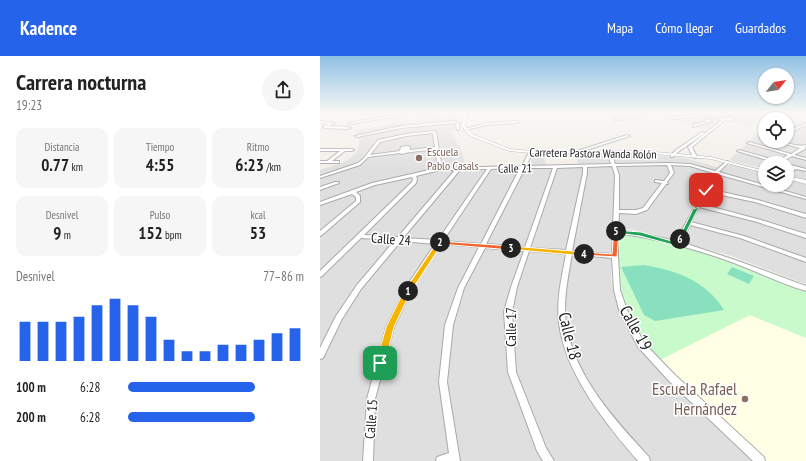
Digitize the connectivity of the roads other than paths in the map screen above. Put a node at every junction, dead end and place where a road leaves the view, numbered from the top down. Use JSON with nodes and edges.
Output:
{"nodes":[{"id":1,"x":382,"y":131,"type":"edge"},
{"id":2,"x":403,"y":131,"type":"edge"},
{"id":3,"x":468,"y":131,"type":"edge"},
{"id":4,"x":706,"y":131,"type":"edge"},
{"id":5,"x":714,"y":131,"type":"edge"},
{"id":6,"x":406,"y":135,"type":"junction"},
{"id":7,"x":357,"y":136,"type":"dead end"},
{"id":8,"x":628,"y":136,"type":"dead end"},
{"id":9,"x":749,"y":143,"type":"dead end"},
{"id":10,"x":794,"y":145,"type":"edge"},
{"id":11,"x":437,"y":148,"type":"junction"},
{"id":12,"x":805,"y":148,"type":"edge"},
{"id":13,"x":320,"y":150,"type":"edge"},
{"id":14,"x":344,"y":150,"type":"junction"},
{"id":15,"x":352,"y":150,"type":"dead end"},
{"id":16,"x":739,"y":150,"type":"dead end"},
{"id":17,"x":579,"y":151,"type":"junction"},
{"id":18,"x":609,"y":151,"type":"junction"},
{"id":19,"x":409,"y":152,"type":"junction"},
{"id":20,"x":530,"y":152,"type":"junction"},
{"id":21,"x":402,"y":153,"type":"junction"},
{"id":22,"x":695,"y":154,"type":"junction"},
{"id":23,"x":791,"y":155,"type":"junction"},
{"id":24,"x":368,"y":156,"type":"junction"},
{"id":25,"x":674,"y":156,"type":"junction"},
{"id":26,"x":758,"y":156,"type":"edge"},
{"id":27,"x":806,"y":159,"type":"edge"},
{"id":28,"x":320,"y":162,"type":"edge"},
{"id":29,"x":328,"y":162,"type":"junction"},
{"id":30,"x":338,"y":162,"type":"dead end"},
{"id":31,"x":727,"y":162,"type":"junction"},
{"id":32,"x":668,"y":164,"type":"junction"},
{"id":33,"x":615,"y":166,"type":"junction"},
{"id":34,"x":585,"y":167,"type":"junction"},
{"id":35,"x":796,"y":167,"type":"edge"},
{"id":36,"x":522,"y":168,"type":"junction"},
{"id":37,"x":555,"y":168,"type":"junction"},
{"id":38,"x":440,"y":169,"type":"junction"},
{"id":39,"x":458,"y":169,"type":"junction"},
{"id":40,"x":489,"y":169,"type":"junction"},
{"id":41,"x":758,"y":170,"type":"edge"},
{"id":42,"x":806,"y":170,"type":"edge"},
{"id":43,"x":715,"y":173,"type":"junction"},
{"id":44,"x":327,"y":175,"type":"junction"},
{"id":45,"x":413,"y":175,"type":"junction"},
{"id":46,"x":320,"y":177,"type":"edge"},
{"id":47,"x":794,"y":178,"type":"edge"},
{"id":48,"x":657,"y":181,"type":"dead end"},
{"id":49,"x":806,"y":182,"type":"edge"},
{"id":50,"x":666,"y":183,"type":"junction"},
{"id":51,"x":320,"y":189,"type":"edge"},
{"id":52,"x":706,"y":190,"type":"junction"},
{"id":53,"x":352,"y":192,"type":"junction"},
{"id":54,"x":806,"y":198,"type":"edge"},
{"id":55,"x":320,"y":204,"type":"edge"},
{"id":56,"x":698,"y":205,"type":"junction"},
{"id":57,"x":616,"y":211,"type":"junction"},
{"id":58,"x":806,"y":216,"type":"edge"},
{"id":59,"x":688,"y":223,"type":"junction"},
{"id":60,"x":616,"y":231,"type":"junction"},
{"id":61,"x":320,"y":234,"type":"edge"},
{"id":62,"x":359,"y":236,"type":"junction"},
{"id":63,"x":806,"y":236,"type":"edge"},
{"id":64,"x":399,"y":239,"type":"junction"},
{"id":65,"x":439,"y":242,"type":"junction"},
{"id":66,"x":677,"y":244,"type":"junction"},
{"id":67,"x":482,"y":246,"type":"junction"},
{"id":68,"x":527,"y":249,"type":"junction"},
{"id":69,"x":570,"y":252,"type":"junction"},
{"id":70,"x":615,"y":256,"type":"junction"},
{"id":71,"x":806,"y":260,"type":"edge"},
{"id":72,"x":320,"y":275,"type":"edge"},
{"id":73,"x":806,"y":289,"type":"edge"},
{"id":74,"x":320,"y":356,"type":"edge"},
{"id":75,"x":454,"y":458,"type":"edge"},
{"id":76,"x":368,"y":461,"type":"edge"},
{"id":77,"x":441,"y":461,"type":"edge"},
{"id":78,"x":549,"y":461,"type":"edge"},
{"id":79,"x":645,"y":461,"type":"edge"},
{"id":80,"x":760,"y":461,"type":"edge"}],
"edges":[{"from":1,"to":7,"type":"street"},
{"from":2,"to":6,"type":"street"},
{"from":3,"to":20,"type":"street","name":"Carretera Pastora Wanda Rolón"},
{"from":4,"to":25,"type":"street"},
{"from":5,"to":22,"type":"street"},
{"from":6,"to":11,"type":"street"},
{"from":6,"to":24,"type":"street"},
{"from":8,"to":17,"type":"street"},
{"from":9,"to":23,"type":"street"},
{"from":10,"to":12,"type":"street"},
{"from":11,"to":19,"type":"street"},
{"from":11,"to":38,"type":"street"},
{"from":12,"to":23,"type":"street"},
{"from":13,"to":14,"type":"street"},
{"from":14,"to":15,"type":"street"},
{"from":14,"to":29,"type":"street"},
{"from":16,"to":26,"type":"street"},
{"from":17,"to":18,"type":"street","name":"Carretera Pastora Wanda Rolón"},
{"from":17,"to":20,"type":"street","name":"Carretera Pastora Wanda Rolón"},
{"from":18,"to":25,"type":"street","name":"Carretera Pastora Wanda Rolón"},
{"from":18,"to":33,"type":"street","name":"Calle 19"},
{"from":19,"to":21,"type":"street"},
{"from":19,"to":21,"type":"street"},
{"from":20,"to":36,"type":"street"},
{"from":21,"to":24,"type":"street"},
{"from":22,"to":25,"type":"street","name":"Carretera Pastora Wanda Rolón"},
{"from":22,"to":31,"type":"street"},
{"from":23,"to":27,"type":"street"},
{"from":24,"to":44,"type":"street"},
{"from":28,"to":29,"type":"street"},
{"from":29,"to":30,"type":"street"},
{"from":31,"to":41,"type":"street"},
{"from":31,"to":43,"type":"street"},
{"from":32,"to":33,"type":"street","name":"Calle 21"},
{"from":32,"to":43,"type":"street","name":"Calle 21"},
{"from":32,"to":50,"type":"street"},
{"from":33,"to":34,"type":"street","name":"Calle 21"},
{"from":33,"to":57,"type":"street","name":"Calle 19"},
{"from":34,"to":37,"type":"street","name":"Calle 21"},
{"from":34,"to":69,"type":"street","name":"Calle 18"},
{"from":35,"to":42,"type":"street"},
{"from":36,"to":37,"type":"street","name":"Calle 21"},
{"from":36,"to":40,"type":"street","name":"Calle 21"},
{"from":36,"to":67,"type":"street"},
{"from":37,"to":68,"type":"street","name":"Calle 17"},
{"from":38,"to":39,"type":"street","name":"Calle 21"},
{"from":38,"to":45,"type":"street","name":"Calle 21"},
{"from":39,"to":40,"type":"street","name":"Calle 21"},
{"from":39,"to":64,"type":"street"},
{"from":40,"to":65,"type":"street","name":"Calle 15"},
{"from":43,"to":52,"type":"street"},
{"from":43,"to":54,"type":"street","name":"Calle 21"},
{"from":44,"to":46,"type":"street"},
{"from":44,"to":51,"type":"street"},
{"from":45,"to":53,"type":"street","name":"Calle 21"},
{"from":45,"to":62,"type":"street"},
{"from":47,"to":49,"type":"street"},
{"from":48,"to":50,"type":"street"},
{"from":50,"to":57,"type":"street"},
{"from":52,"to":56,"type":"street"},
{"from":52,"to":58,"type":"street"},
{"from":53,"to":55,"type":"street","name":"Calle 21"},
{"from":53,"to":61,"type":"street"},
{"from":56,"to":59,"type":"street"},
{"from":56,"to":63,"type":"street"},
{"from":57,"to":60,"type":"street","name":"Calle 19"},
{"from":59,"to":66,"type":"street"},
{"from":59,"to":71,"type":"street"},
{"from":60,"to":66,"type":"street"},
{"from":60,"to":70,"type":"street","name":"Calle 19"},
{"from":62,"to":64,"type":"street","name":"Calle 24"},
{"from":62,"to":72,"type":"street"},
{"from":64,"to":65,"type":"street","name":"Calle 24"},
{"from":64,"to":74,"type":"street"},
{"from":65,"to":67,"type":"street","name":"Calle 24"},
{"from":65,"to":76,"type":"street","name":"Calle 15"},
{"from":66,"to":73,"type":"street"},
{"from":67,"to":68,"type":"street","name":"Calle 24"},
{"from":67,"to":75,"type":"street"},
{"from":68,"to":69,"type":"street","name":"Calle 24"},
{"from":68,"to":78,"type":"street","name":"Calle 17"},
{"from":69,"to":70,"type":"street","name":"Calle 24"},
{"from":69,"to":79,"type":"street","name":"Calle 18"},
{"from":70,"to":80,"type":"street","name":"Calle 19"},
{"from":75,"to":77,"type":"street"}]}
